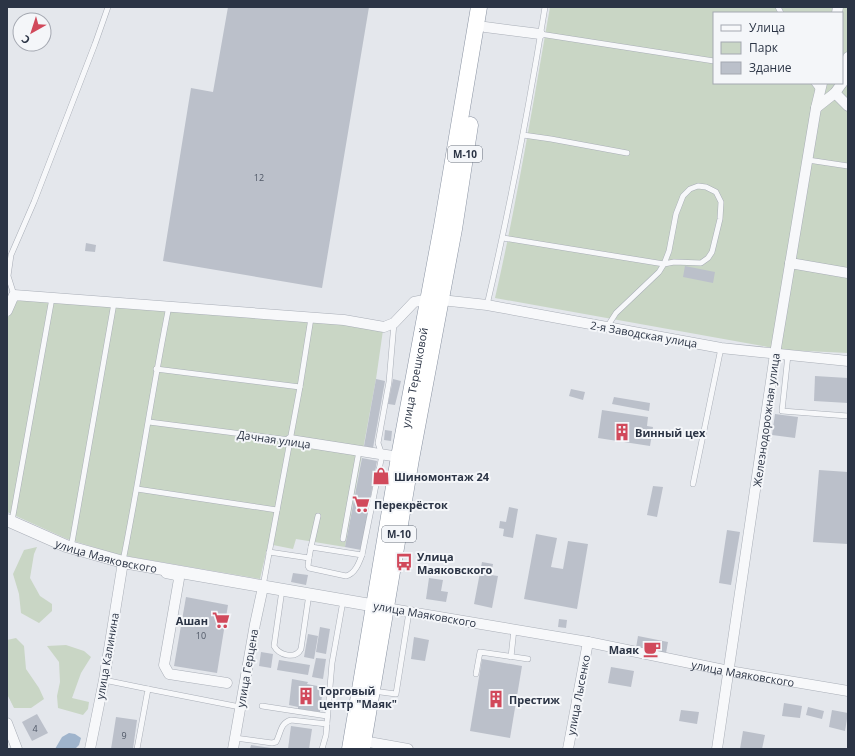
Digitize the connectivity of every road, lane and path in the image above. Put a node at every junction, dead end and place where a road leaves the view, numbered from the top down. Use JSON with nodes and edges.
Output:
{"nodes":[{"id":1,"x":108,"y":7,"type":"edge"},
{"id":2,"x":478,"y":7,"type":"edge"},
{"id":3,"x":488,"y":7,"type":"edge"},
{"id":4,"x":545,"y":7,"type":"edge"},
{"id":5,"x":485,"y":27,"type":"junction"},
{"id":6,"x":540,"y":34,"type":"junction"},
{"id":7,"x":848,"y":57,"type":"edge"},
{"id":8,"x":713,"y":61,"type":"edge"},
{"id":9,"x":844,"y":81,"type":"edge"},
{"id":10,"x":842,"y":84,"type":"edge"},
{"id":11,"x":817,"y":85,"type":"edge"},
{"id":12,"x":836,"y":93,"type":"junction"},
{"id":13,"x":848,"y":106,"type":"edge"},
{"id":14,"x":816,"y":108,"type":"junction"},
{"id":15,"x":523,"y":135,"type":"junction"},
{"id":16,"x":627,"y":153,"type":"dead end"},
{"id":17,"x":808,"y":160,"type":"junction"},
{"id":18,"x":848,"y":166,"type":"edge"},
{"id":19,"x":503,"y":238,"type":"junction"},
{"id":20,"x":790,"y":263,"type":"junction"},
{"id":21,"x":664,"y":264,"type":"junction"},
{"id":22,"x":848,"y":273,"type":"edge"},
{"id":23,"x":14,"y":294,"type":"junction"},
{"id":24,"x":52,"y":298,"type":"junction"},
{"id":25,"x":435,"y":300,"type":"junction"},
{"id":26,"x":114,"y":303,"type":"junction"},
{"id":27,"x":487,"y":305,"type":"junction"},
{"id":28,"x":169,"y":306,"type":"junction"},
{"id":29,"x":7,"y":311,"type":"edge"},
{"id":30,"x":311,"y":318,"type":"junction"},
{"id":31,"x":394,"y":323,"type":"junction"},
{"id":32,"x":607,"y":327,"type":"junction"},
{"id":33,"x":721,"y":348,"type":"junction"},
{"id":34,"x":775,"y":354,"type":"junction"},
{"id":35,"x":788,"y":355,"type":"junction"},
{"id":36,"x":848,"y":361,"type":"edge"},
{"id":37,"x":156,"y":369,"type":"junction"},
{"id":38,"x":300,"y":387,"type":"junction"},
{"id":39,"x":848,"y":416,"type":"edge"},
{"id":40,"x":149,"y":422,"type":"junction"},
{"id":41,"x":290,"y":440,"type":"junction"},
{"id":42,"x":359,"y":451,"type":"junction"},
{"id":43,"x":382,"y":455,"type":"junction"},
{"id":44,"x":399,"y":457,"type":"junction"},
{"id":45,"x":693,"y":484,"type":"dead end"},
{"id":46,"x":137,"y":489,"type":"junction"},
{"id":47,"x":277,"y":510,"type":"junction"},
{"id":48,"x":318,"y":516,"type":"dead end"},
{"id":49,"x":9,"y":521,"type":"edge"},
{"id":50,"x":343,"y":539,"type":"dead end"},
{"id":51,"x":72,"y":548,"type":"junction"},
{"id":52,"x":311,"y":548,"type":"junction"},
{"id":53,"x":270,"y":552,"type":"junction"},
{"id":54,"x":362,"y":555,"type":"junction"},
{"id":55,"x":309,"y":558,"type":"junction"},
{"id":56,"x":123,"y":562,"type":"junction"},
{"id":57,"x":136,"y":564,"type":"junction"},
{"id":58,"x":263,"y":587,"type":"junction"},
{"id":59,"x":282,"y":590,"type":"junction"},
{"id":60,"x":309,"y":594,"type":"junction"},
{"id":61,"x":343,"y":600,"type":"junction"},
{"id":62,"x":380,"y":607,"type":"junction"},
{"id":63,"x":409,"y":612,"type":"junction"},
{"id":64,"x":514,"y":629,"type":"junction"},
{"id":65,"x":588,"y":642,"type":"junction"},
{"id":66,"x":511,"y":657,"type":"junction"},
{"id":67,"x":528,"y":659,"type":"dead end"},
{"id":68,"x":729,"y":671,"type":"junction"},
{"id":69,"x":476,"y":674,"type":"dead end"},
{"id":70,"x":104,"y":680,"type":"junction"},
{"id":71,"x":227,"y":683,"type":"dead end"},
{"id":72,"x":148,"y":689,"type":"junction"},
{"id":73,"x":372,"y":691,"type":"junction"},
{"id":74,"x":848,"y":691,"type":"edge"},
{"id":75,"x":262,"y":706,"type":"dead end"},
{"id":76,"x":240,"y":708,"type":"junction"},
{"id":77,"x":327,"y":716,"type":"junction"},
{"id":78,"x":7,"y":723,"type":"edge"},
{"id":79,"x":327,"y":724,"type":"junction"},
{"id":80,"x":235,"y":738,"type":"junction"},
{"id":81,"x":358,"y":746,"type":"edge"},
{"id":82,"x":17,"y":749,"type":"edge"},
{"id":83,"x":90,"y":749,"type":"edge"},
{"id":84,"x":137,"y":749,"type":"edge"},
{"id":85,"x":233,"y":749,"type":"edge"},
{"id":86,"x":322,"y":749,"type":"edge"},
{"id":87,"x":408,"y":749,"type":"edge"},
{"id":88,"x":568,"y":749,"type":"edge"},
{"id":89,"x":717,"y":749,"type":"edge"}],
"edges":[{"from":1,"to":23,"type":"lane"},
{"from":2,"to":25,"type":"highway","name":"улица Терешковой","number":"М-10"},
{"from":3,"to":5,"type":"highway","name":"улица Терешковой","number":"М-10"},
{"from":4,"to":6,"type":"lane"},
{"from":5,"to":6,"type":"street"},
{"from":5,"to":25,"type":"highway","name":"улица Терешковой","number":"М-10"},
{"from":6,"to":8,"type":"lane"},
{"from":6,"to":15,"type":"lane"},
{"from":7,"to":9,"type":"street"},
{"from":10,"to":12,"type":"street"},
{"from":11,"to":14,"type":"street","name":"Железнодорожная улица"},
{"from":12,"to":13,"type":"street"},
{"from":12,"to":14,"type":"street"},
{"from":14,"to":17,"type":"street","name":"Железнодорожная улица"},
{"from":15,"to":16,"type":"lane"},
{"from":15,"to":19,"type":"lane"},
{"from":17,"to":18,"type":"lane"},
{"from":17,"to":20,"type":"street","name":"Железнодорожная улица"},
{"from":19,"to":21,"type":"lane"},
{"from":19,"to":27,"type":"lane"},
{"from":20,"to":22,"type":"street"},
{"from":20,"to":34,"type":"street","name":"Железнодорожная улица"},
{"from":21,"to":21,"type":"lane"},
{"from":21,"to":32,"type":"lane"},
{"from":23,"to":24,"type":"street"},
{"from":23,"to":29,"type":"street"},
{"from":24,"to":26,"type":"street"},
{"from":24,"to":49,"type":"lane"},
{"from":25,"to":27,"type":"street","name":"2-я Заводская улица"},
{"from":25,"to":31,"type":"street"},
{"from":25,"to":44,"type":"highway","name":"улица Терешковой","number":"М-10"},
{"from":25,"to":62,"type":"highway","name":"улица Терешковой","number":"М-10"},
{"from":26,"to":28,"type":"street"},
{"from":26,"to":51,"type":"lane"},
{"from":27,"to":32,"type":"street","name":"2-я Заводская улица"},
{"from":28,"to":30,"type":"street"},
{"from":28,"to":37,"type":"lane"},
{"from":30,"to":31,"type":"street"},
{"from":30,"to":38,"type":"lane"},
{"from":31,"to":43,"type":"lane"},
{"from":32,"to":33,"type":"street","name":"2-я Заводская улица"},
{"from":33,"to":34,"type":"street","name":"2-я Заводская улица"},
{"from":33,"to":45,"type":"lane"},
{"from":34,"to":35,"type":"street","name":"2-я Заводская улица"},
{"from":34,"to":68,"type":"street","name":"Железнодорожная улица"},
{"from":35,"to":36,"type":"street","name":"2-я Заводская улица"},
{"from":35,"to":39,"type":"lane"},
{"from":37,"to":38,"type":"lane"},
{"from":37,"to":40,"type":"lane"},
{"from":38,"to":41,"type":"lane"},
{"from":40,"to":41,"type":"lane","name":"Дачная улица"},
{"from":40,"to":46,"type":"lane"},
{"from":41,"to":42,"type":"street","name":"Дачная улица"},
{"from":41,"to":47,"type":"lane"},
{"from":42,"to":43,"type":"street","name":"Дачная улица"},
{"from":42,"to":50,"type":"lane"},
{"from":43,"to":44,"type":"street","name":"Дачная улица"},
{"from":43,"to":54,"type":"lane"},
{"from":44,"to":62,"type":"highway","name":"улица Терешковой","number":"М-10"},
{"from":46,"to":47,"type":"lane"},
{"from":46,"to":56,"type":"lane"},
{"from":47,"to":53,"type":"lane"},
{"from":48,"to":52,"type":"lane"},
{"from":49,"to":51,"type":"street","name":"улица Маяковского"},
{"from":51,"to":56,"type":"street","name":"улица Маяковского"},
{"from":52,"to":54,"type":"lane"},
{"from":52,"to":55,"type":"lane"},
{"from":53,"to":55,"type":"lane"},
{"from":53,"to":58,"type":"lane"},
{"from":54,"to":55,"type":"lane"},
{"from":56,"to":57,"type":"street","name":"улица Маяковского"},
{"from":56,"to":70,"type":"street","name":"улица Калинина"},
{"from":57,"to":58,"type":"street","name":"улица Маяковского"},
{"from":57,"to":71,"type":"street"},
{"from":58,"to":59,"type":"street","name":"улица Маяковского"},
{"from":58,"to":76,"type":"street","name":"улица Герцена"},
{"from":59,"to":60,"type":"street","name":"улица Маяковского"},
{"from":59,"to":60,"type":"lane"},
{"from":60,"to":61,"type":"street","name":"улица Маяковского"},
{"from":61,"to":62,"type":"street","name":"улица Маяковского"},
{"from":61,"to":77,"type":"lane"},
{"from":62,"to":63,"type":"street","name":"улица Маяковского"},
{"from":62,"to":73,"type":"highway","name":"улица Терешковой","number":"М-10"},
{"from":62,"to":81,"type":"highway","name":"улица Терешковой","number":"М-10"},
{"from":63,"to":64,"type":"street","name":"улица Маяковского"},
{"from":63,"to":73,"type":"lane"},
{"from":64,"to":65,"type":"street","name":"улица Маяковского"},
{"from":64,"to":66,"type":"lane"},
{"from":65,"to":68,"type":"street","name":"улица Маяковского"},
{"from":65,"to":88,"type":"street","name":"улица Лысенко"},
{"from":66,"to":67,"type":"lane"},
{"from":66,"to":69,"type":"lane"},
{"from":68,"to":74,"type":"street","name":"улица Маяковского"},
{"from":68,"to":89,"type":"street","name":"Железнодорожная улица"},
{"from":70,"to":72,"type":"lane"},
{"from":70,"to":83,"type":"street","name":"улица Калинина"},
{"from":72,"to":76,"type":"lane"},
{"from":72,"to":84,"type":"lane"},
{"from":73,"to":81,"type":"highway","name":"улица Терешковой","number":"М-10"},
{"from":75,"to":77,"type":"lane"},
{"from":76,"to":80,"type":"street","name":"улица Герцена"},
{"from":77,"to":79,"type":"lane"},
{"from":78,"to":82,"type":"street"},
{"from":79,"to":80,"type":"lane"},
{"from":79,"to":86,"type":"lane"},
{"from":80,"to":85,"type":"street","name":"улица Герцена"},
{"from":81,"to":87,"type":"street"}]}
